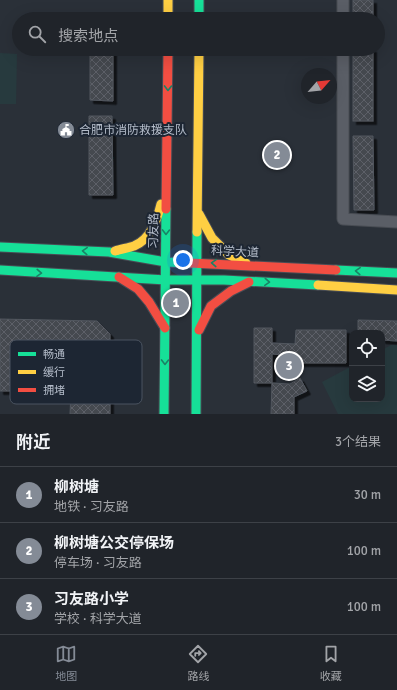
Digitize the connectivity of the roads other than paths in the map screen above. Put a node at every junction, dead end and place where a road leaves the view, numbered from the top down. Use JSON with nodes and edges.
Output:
{"nodes":[{"id":1,"x":168,"y":0,"type":"edge"},
{"id":2,"x":199,"y":0,"type":"edge"},
{"id":3,"x":343,"y":0,"type":"edge"},
{"id":4,"x":168,"y":12,"type":"edge"},
{"id":5,"x":199,"y":12,"type":"edge"},
{"id":6,"x":343,"y":12,"type":"edge"},
{"id":7,"x":168,"y":56,"type":"edge"},
{"id":8,"x":199,"y":56,"type":"edge"},
{"id":9,"x":343,"y":56,"type":"edge"},
{"id":10,"x":166,"y":184,"type":"junction"},
{"id":11,"x":198,"y":213,"type":"junction"},
{"id":12,"x":397,"y":222,"type":"edge"},
{"id":13,"x":0,"y":247,"type":"edge"},
{"id":14,"x":109,"y":252,"type":"junction"},
{"id":15,"x":166,"y":262,"type":"junction"},
{"id":16,"x":198,"y":262,"type":"junction"},
{"id":17,"x":250,"y":265,"type":"junction"},
{"id":18,"x":0,"y":270,"type":"edge"},
{"id":19,"x":397,"y":273,"type":"edge"},
{"id":20,"x":119,"y":277,"type":"junction"},
{"id":21,"x":166,"y":280,"type":"junction"},
{"id":22,"x":197,"y":280,"type":"junction"},
{"id":23,"x":252,"y":281,"type":"junction"},
{"id":24,"x":397,"y":290,"type":"edge"},
{"id":25,"x":165,"y":328,"type":"junction"},
{"id":26,"x":197,"y":333,"type":"junction"},
{"id":27,"x":164,"y":414,"type":"edge"},
{"id":28,"x":196,"y":414,"type":"edge"}],
"edges":[{"from":1,"to":4,"type":"main road"},
{"from":2,"to":5,"type":"main road"},
{"from":3,"to":6,"type":"street"},
{"from":7,"to":10,"type":"main road","name":"习友路","one_way":true},
{"from":8,"to":11,"type":"main road"},
{"from":9,"to":12,"type":"street"},
{"from":10,"to":14,"type":"main road"},
{"from":10,"to":15,"type":"main road","name":"习友路","one_way":true},
{"from":11,"to":16,"type":"main road"},
{"from":11,"to":17,"type":"main road"},
{"from":14,"to":13,"type":"main road","name":"科学大道","one_way":true},
{"from":14,"to":15,"type":"main road","name":"科学大道"},
{"from":15,"to":16,"type":"main road","name":"科学大道"},
{"from":15,"to":21,"type":"main road","name":"习友路"},
{"from":17,"to":16,"type":"main road","name":"科学大道","one_way":true},
{"from":16,"to":22,"type":"main road"},
{"from":19,"to":17,"type":"main road","name":"科学大道","one_way":true},
{"from":18,"to":20,"type":"main road","one_way":true},
{"from":20,"to":21,"type":"main road"},
{"from":20,"to":25,"type":"main road"},
{"from":21,"to":22,"type":"main road"},
{"from":21,"to":25,"type":"main road","name":"习友路"},
{"from":22,"to":23,"type":"main road"},
{"from":22,"to":26,"type":"main road"},
{"from":23,"to":24,"type":"main road","one_way":true},
{"from":23,"to":26,"type":"main road"},
{"from":25,"to":27,"type":"main road","name":"习友路","one_way":true},
{"from":26,"to":28,"type":"main road"}]}
